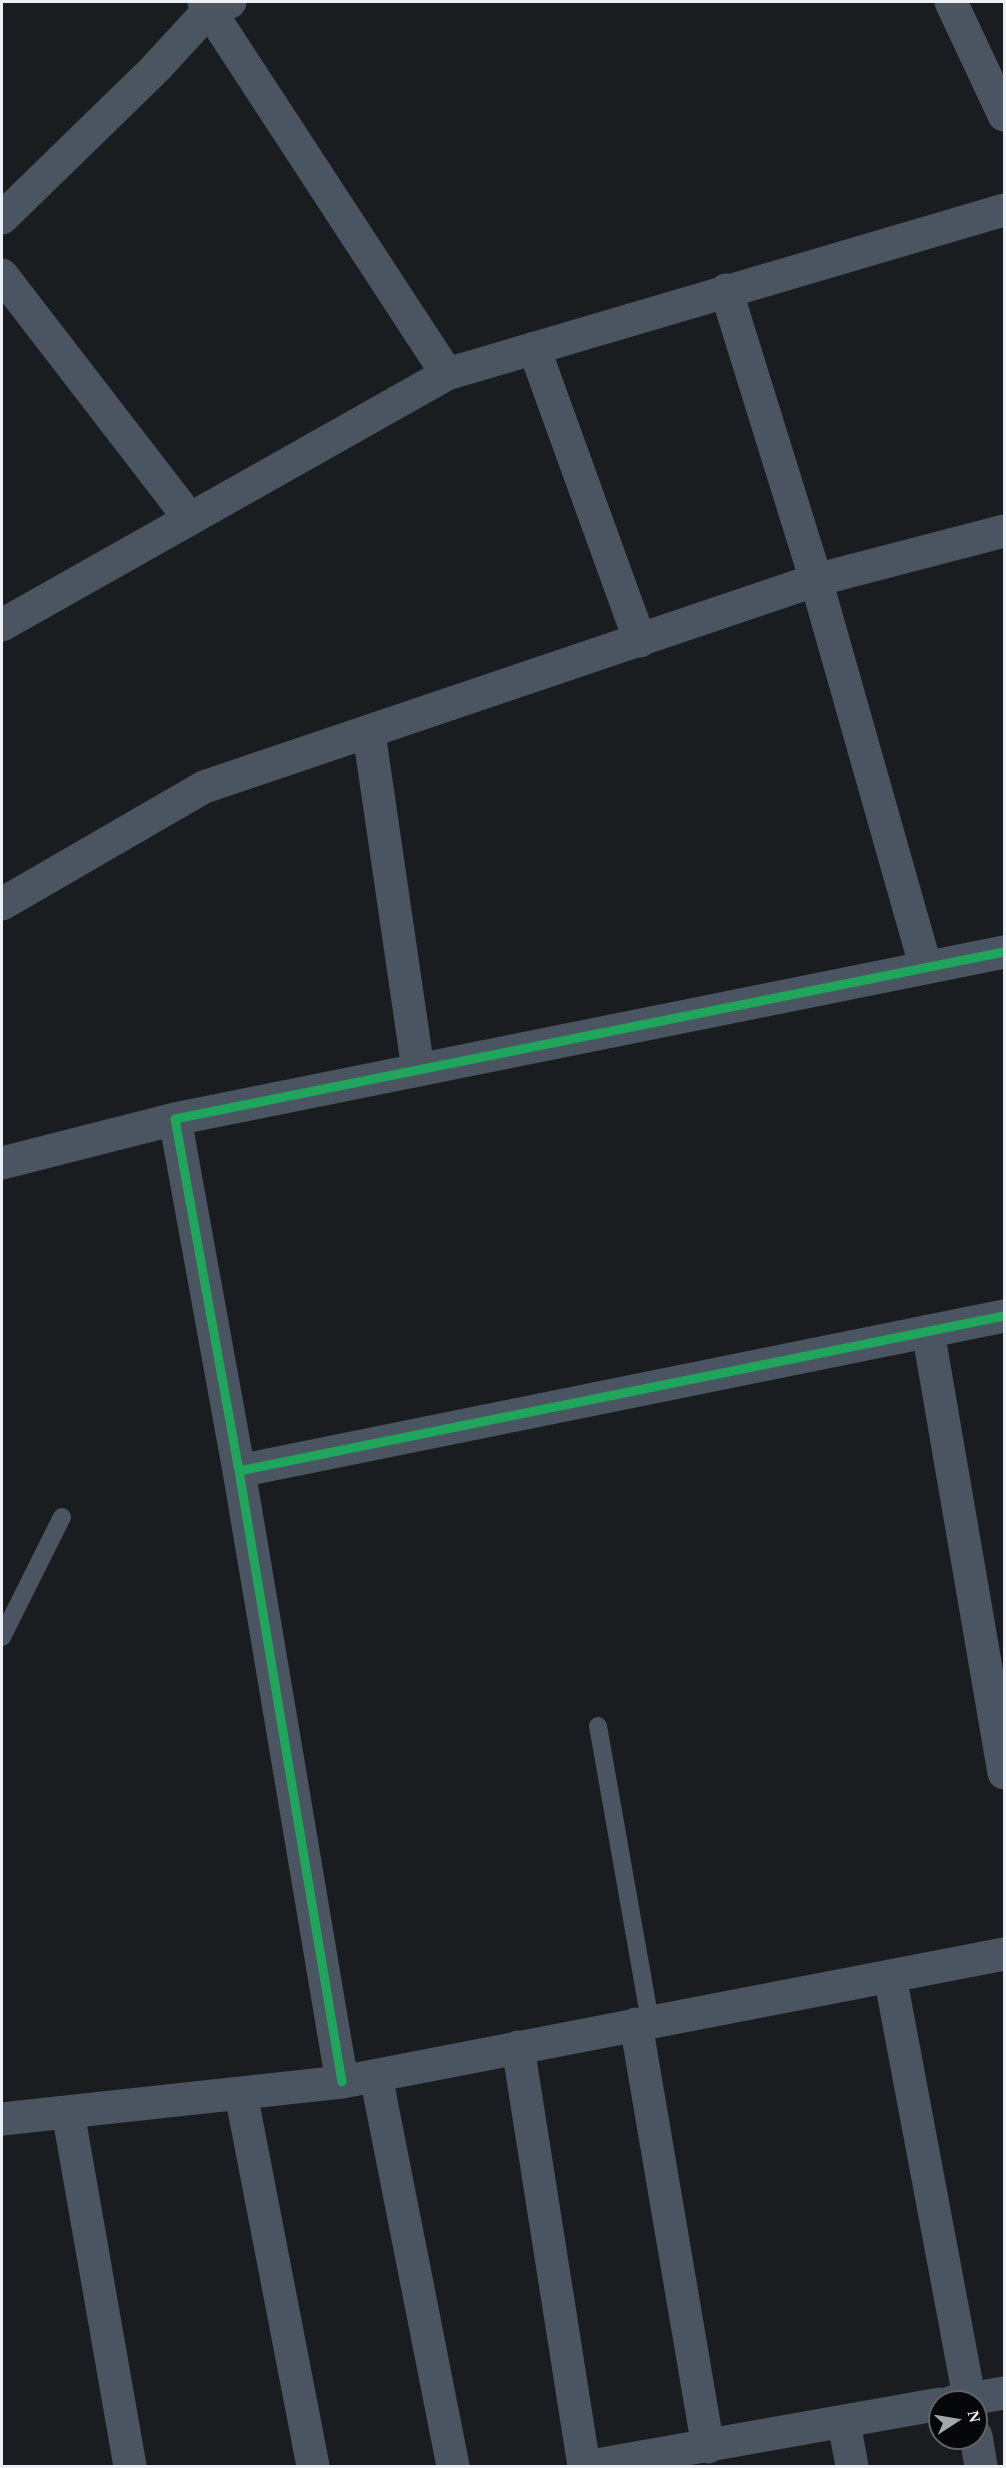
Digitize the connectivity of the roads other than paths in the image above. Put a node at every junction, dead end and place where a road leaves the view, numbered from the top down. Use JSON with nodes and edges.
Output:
{"nodes":[{"id":1,"x":951,"y":2,"type":"edge"},
{"id":2,"x":216,"y":4,"type":"edge"},
{"id":3,"x":1005,"y":115,"type":"edge"},
{"id":4,"x":1005,"y":210,"type":"edge"},
{"id":5,"x":2,"y":218,"type":"edge"},
{"id":6,"x":2,"y":276,"type":"edge"},
{"id":7,"x":726,"y":290,"type":"junction"},
{"id":8,"x":534,"y":348,"type":"junction"},
{"id":9,"x":447,"y":374,"type":"junction"},
{"id":10,"x":190,"y":519,"type":"junction"},
{"id":11,"x":1005,"y":531,"type":"edge"},
{"id":12,"x":816,"y":580,"type":"junction"},
{"id":13,"x":2,"y":625,"type":"edge"},
{"id":14,"x":640,"y":640,"type":"junction"},
{"id":15,"x":369,"y":733,"type":"junction"},
{"id":16,"x":2,"y":904,"type":"edge"},
{"id":17,"x":1005,"y":952,"type":"edge"},
{"id":18,"x":926,"y":968,"type":"junction"},
{"id":19,"x":418,"y":1070,"type":"junction"},
{"id":20,"x":174,"y":1119,"type":"junction"},
{"id":21,"x":2,"y":1163,"type":"edge"},
{"id":22,"x":1005,"y":1316,"type":"edge"},
{"id":23,"x":928,"y":1331,"type":"junction"},
{"id":24,"x":239,"y":1472,"type":"junction"},
{"id":25,"x":63,"y":1517,"type":"dead end"},
{"id":26,"x":2,"y":1637,"type":"edge"},
{"id":27,"x":598,"y":1726,"type":"dead end"},
{"id":28,"x":1005,"y":1773,"type":"edge"},
{"id":29,"x":1005,"y":1954,"type":"edge"},
{"id":30,"x":890,"y":1976,"type":"junction"},
{"id":31,"x":643,"y":2023,"type":"junction"},
{"id":32,"x":518,"y":2048,"type":"junction"},
{"id":33,"x":376,"y":2076,"type":"junction"},
{"id":34,"x":342,"y":2082,"type":"junction"},
{"id":35,"x":241,"y":2094,"type":"junction"},
{"id":36,"x":68,"y":2112,"type":"junction"},
{"id":37,"x":2,"y":2119,"type":"edge"},
{"id":38,"x":956,"y":2390,"type":"edge"},
{"id":39,"x":1005,"y":2393,"type":"edge"},
{"id":40,"x":988,"y":2396,"type":"edge"},
{"id":41,"x":928,"y":2408,"type":"edge"},
{"id":42,"x":844,"y":2423,"type":"junction"},
{"id":43,"x":978,"y":2450,"type":"edge"},
{"id":44,"x":717,"y":2453,"type":"edge"},
{"id":45,"x":130,"y":2466,"type":"edge"},
{"id":46,"x":313,"y":2466,"type":"edge"},
{"id":47,"x":453,"y":2466,"type":"edge"},
{"id":48,"x":584,"y":2466,"type":"edge"},
{"id":49,"x":591,"y":2466,"type":"edge"},
{"id":50,"x":852,"y":2466,"type":"edge"},
{"id":51,"x":981,"y":2466,"type":"edge"}],
"edges":[{"from":1,"to":3,"type":"street"},
{"from":2,"to":5,"type":"street"},
{"from":2,"to":9,"type":"street"},
{"from":4,"to":7,"type":"street"},
{"from":6,"to":10,"type":"street"},
{"from":7,"to":8,"type":"street"},
{"from":7,"to":12,"type":"street"},
{"from":8,"to":9,"type":"street"},
{"from":8,"to":14,"type":"street"},
{"from":9,"to":10,"type":"street"},
{"from":10,"to":13,"type":"street"},
{"from":11,"to":12,"type":"street"},
{"from":12,"to":14,"type":"street"},
{"from":12,"to":18,"type":"street"},
{"from":14,"to":15,"type":"street"},
{"from":15,"to":16,"type":"street"},
{"from":15,"to":19,"type":"street"},
{"from":17,"to":18,"type":"street"},
{"from":18,"to":19,"type":"street"},
{"from":19,"to":20,"type":"street"},
{"from":20,"to":21,"type":"street"},
{"from":20,"to":24,"type":"street"},
{"from":22,"to":23,"type":"street"},
{"from":23,"to":24,"type":"street"},
{"from":23,"to":28,"type":"street"},
{"from":24,"to":34,"type":"street"},
{"from":25,"to":26,"type":"lane"},
{"from":27,"to":31,"type":"lane"},
{"from":29,"to":30,"type":"street"},
{"from":30,"to":31,"type":"street"},
{"from":30,"to":38,"type":"street"},
{"from":31,"to":32,"type":"street"},
{"from":31,"to":44,"type":"street"},
{"from":32,"to":33,"type":"street"},
{"from":32,"to":48,"type":"street"},
{"from":33,"to":34,"type":"street"},
{"from":33,"to":47,"type":"street"},
{"from":34,"to":35,"type":"street"},
{"from":35,"to":36,"type":"street"},
{"from":35,"to":46,"type":"street"},
{"from":36,"to":37,"type":"street"},
{"from":36,"to":45,"type":"street"},
{"from":39,"to":40,"type":"street"},
{"from":41,"to":42,"type":"street"},
{"from":42,"to":44,"type":"street"},
{"from":42,"to":50,"type":"street"},
{"from":43,"to":51,"type":"street"},
{"from":44,"to":49,"type":"street"}]}
